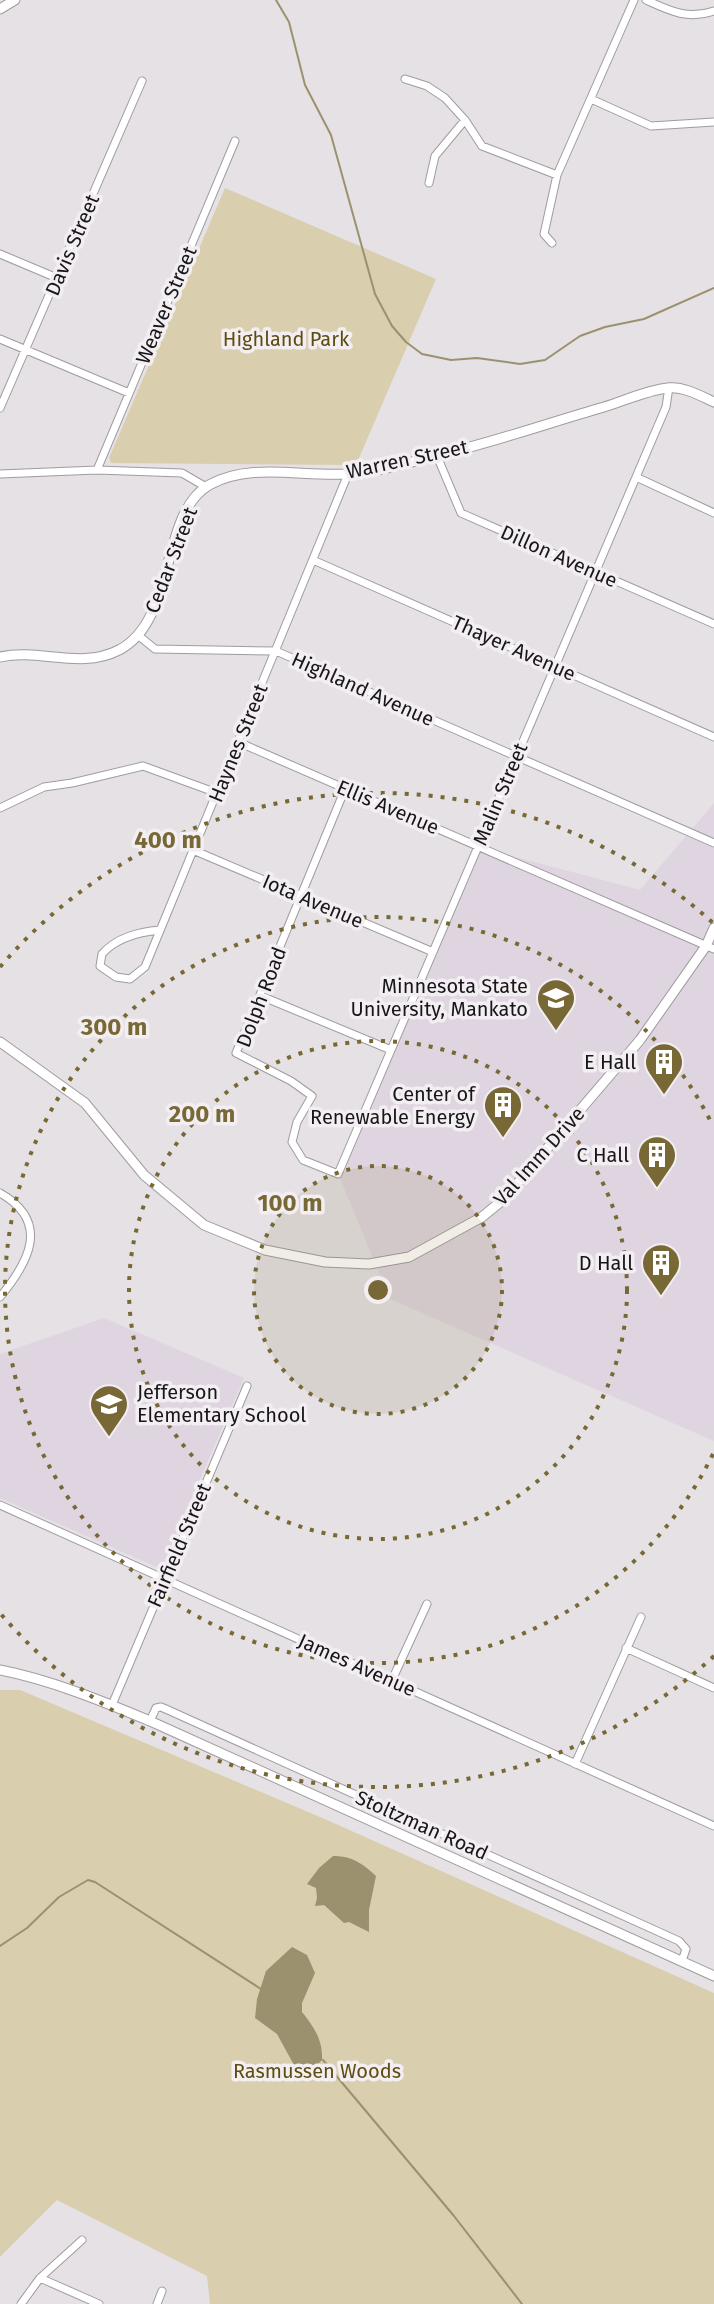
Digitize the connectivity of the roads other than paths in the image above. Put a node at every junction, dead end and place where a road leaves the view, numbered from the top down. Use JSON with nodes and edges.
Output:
{"nodes":[{"id":1,"x":15,"y":0,"type":"edge"},
{"id":2,"x":634,"y":0,"type":"edge"},
{"id":3,"x":646,"y":0,"type":"edge"},
{"id":4,"x":0,"y":9,"type":"edge"},
{"id":5,"x":714,"y":11,"type":"edge"},
{"id":6,"x":405,"y":79,"type":"dead end"},
{"id":7,"x":142,"y":81,"type":"dead end"},
{"id":8,"x":591,"y":99,"type":"junction"},
{"id":9,"x":465,"y":120,"type":"junction"},
{"id":10,"x":714,"y":122,"type":"edge"},
{"id":11,"x":235,"y":141,"type":"dead end"},
{"id":12,"x":557,"y":175,"type":"junction"},
{"id":13,"x":429,"y":183,"type":"dead end"},
{"id":14,"x":552,"y":243,"type":"dead end"},
{"id":15,"x":0,"y":254,"type":"edge"},
{"id":16,"x":57,"y":278,"type":"junction"},
{"id":17,"x":0,"y":339,"type":"edge"},
{"id":18,"x":27,"y":351,"type":"junction"},
{"id":19,"x":669,"y":387,"type":"junction"},
{"id":20,"x":129,"y":393,"type":"junction"},
{"id":21,"x":714,"y":402,"type":"edge"},
{"id":22,"x":0,"y":408,"type":"edge"},
{"id":23,"x":437,"y":456,"type":"junction"},
{"id":24,"x":97,"y":470,"type":"junction"},
{"id":25,"x":0,"y":474,"type":"edge"},
{"id":26,"x":348,"y":474,"type":"junction"},
{"id":27,"x":636,"y":477,"type":"junction"},
{"id":28,"x":206,"y":487,"type":"junction"},
{"id":29,"x":714,"y":513,"type":"edge"},
{"id":30,"x":313,"y":560,"type":"junction"},
{"id":31,"x":595,"y":572,"type":"junction"},
{"id":32,"x":714,"y":624,"type":"edge"},
{"id":33,"x":139,"y":636,"type":"junction"},
{"id":34,"x":276,"y":651,"type":"junction"},
{"id":35,"x":0,"y":657,"type":"edge"},
{"id":36,"x":555,"y":666,"type":"junction"},
{"id":37,"x":714,"y":737,"type":"edge"},
{"id":38,"x":238,"y":742,"type":"junction"},
{"id":39,"x":517,"y":756,"type":"junction"},
{"id":40,"x":345,"y":789,"type":"junction"},
{"id":41,"x":217,"y":793,"type":"junction"},
{"id":42,"x":0,"y":808,"type":"edge"},
{"id":43,"x":714,"y":843,"type":"edge"},
{"id":44,"x":478,"y":847,"type":"junction"},
{"id":45,"x":193,"y":850,"type":"junction"},
{"id":46,"x":300,"y":897,"type":"junction"},
{"id":47,"x":714,"y":928,"type":"edge"},
{"id":48,"x":160,"y":930,"type":"junction"},
{"id":49,"x":710,"y":947,"type":"edge"},
{"id":50,"x":433,"y":952,"type":"junction"},
{"id":51,"x":261,"y":996,"type":"junction"},
{"id":52,"x":0,"y":1042,"type":"edge"},
{"id":53,"x":391,"y":1050,"type":"junction"},
{"id":54,"x":311,"y":1163,"type":"joint"},
{"id":55,"x":0,"y":1193,"type":"edge"},
{"id":56,"x":0,"y":1297,"type":"edge"},
{"id":57,"x":247,"y":1386,"type":"dead end"},
{"id":58,"x":0,"y":1505,"type":"edge"},
{"id":59,"x":164,"y":1578,"type":"junction"},
{"id":60,"x":427,"y":1604,"type":"dead end"},
{"id":61,"x":641,"y":1617,"type":"dead end"},
{"id":62,"x":626,"y":1648,"type":"junction"},
{"id":63,"x":0,"y":1670,"type":"edge"},
{"id":64,"x":392,"y":1680,"type":"junction"},
{"id":65,"x":714,"y":1688,"type":"edge"},
{"id":66,"x":112,"y":1705,"type":"junction"},
{"id":67,"x":150,"y":1721,"type":"junction"},
{"id":68,"x":575,"y":1764,"type":"junction"},
{"id":69,"x":714,"y":1826,"type":"edge"},
{"id":70,"x":682,"y":1961,"type":"junction"},
{"id":71,"x":714,"y":1976,"type":"edge"},
{"id":72,"x":82,"y":2240,"type":"dead end"},
{"id":73,"x":40,"y":2278,"type":"junction"},
{"id":74,"x":162,"y":2291,"type":"dead end"},
{"id":75,"x":21,"y":2304,"type":"edge"},
{"id":76,"x":99,"y":2304,"type":"edge"},
{"id":77,"x":157,"y":2304,"type":"edge"}],
"edges":[{"from":1,"to":4,"type":"street"},
{"from":2,"to":8,"type":"street"},
{"from":3,"to":5,"type":"street"},
{"from":6,"to":9,"type":"street"},
{"from":7,"to":16,"type":"street","name":"Davis Street"},
{"from":8,"to":10,"type":"street"},
{"from":8,"to":12,"type":"street"},
{"from":9,"to":12,"type":"street"},
{"from":9,"to":13,"type":"street"},
{"from":11,"to":20,"type":"street","name":"Weaver Street"},
{"from":12,"to":14,"type":"street"},
{"from":15,"to":16,"type":"street"},
{"from":16,"to":18,"type":"street","name":"Davis Street"},
{"from":17,"to":18,"type":"street"},
{"from":18,"to":20,"type":"street"},
{"from":18,"to":22,"type":"street","name":"Davis Street"},
{"from":19,"to":21,"type":"street"},
{"from":19,"to":23,"type":"street","name":"Warren Street"},
{"from":19,"to":27,"type":"street","name":"Malin Street"},
{"from":20,"to":24,"type":"street","name":"Weaver Street"},
{"from":23,"to":26,"type":"street","name":"Warren Street"},
{"from":23,"to":31,"type":"street","name":"Dillon Avenue"},
{"from":24,"to":25,"type":"street"},
{"from":24,"to":28,"type":"street"},
{"from":26,"to":28,"type":"street","name":"Warren Street"},
{"from":26,"to":30,"type":"street","name":"Haynes Street"},
{"from":27,"to":29,"type":"street"},
{"from":27,"to":31,"type":"street","name":"Malin Street"},
{"from":28,"to":33,"type":"street","name":"Cedar Street"},
{"from":30,"to":34,"type":"street","name":"Haynes Street"},
{"from":30,"to":36,"type":"street","name":"Thayer Avenue"},
{"from":31,"to":32,"type":"street","name":"Dillon Avenue"},
{"from":31,"to":36,"type":"street","name":"Malin Street"},
{"from":33,"to":34,"type":"street","name":"Highland Avenue"},
{"from":33,"to":35,"type":"street"},
{"from":34,"to":38,"type":"street","name":"Haynes Street"},
{"from":34,"to":39,"type":"street","name":"Highland Avenue"},
{"from":36,"to":37,"type":"street","name":"Thayer Avenue"},
{"from":36,"to":39,"type":"street","name":"Malin Street"},
{"from":38,"to":40,"type":"street","name":"Ellis Avenue"},
{"from":38,"to":41,"type":"street","name":"Haynes Street"},
{"from":39,"to":43,"type":"street","name":"Highland Avenue"},
{"from":39,"to":44,"type":"street","name":"Malin Street"},
{"from":40,"to":44,"type":"street","name":"Ellis Avenue"},
{"from":40,"to":46,"type":"street","name":"Dolph Road"},
{"from":41,"to":42,"type":"street"},
{"from":41,"to":45,"type":"street","name":"Haynes Street"},
{"from":44,"to":49,"type":"street","name":"Ellis Avenue"},
{"from":44,"to":50,"type":"street","name":"Malin Street"},
{"from":45,"to":46,"type":"street","name":"Iota Avenue"},
{"from":45,"to":48,"type":"street","name":"Haynes Street"},
{"from":46,"to":50,"type":"street","name":"Iota Avenue"},
{"from":46,"to":51,"type":"street","name":"Dolph Road"},
{"from":47,"to":49,"type":"street","name":"Val Imm Drive"},
{"from":48,"to":48,"type":"street","name":"Haynes Street"},
{"from":49,"to":52,"type":"street","name":"Val Imm Drive"},
{"from":50,"to":53,"type":"street","name":"Malin Street"},
{"from":51,"to":53,"type":"street"},
{"from":51,"to":54,"type":"street","name":"Dolph Road"},
{"from":53,"to":54,"type":"street","name":"Malin Street"},
{"from":55,"to":56,"type":"street"},
{"from":57,"to":59,"type":"street","name":"Fairfield Street"},
{"from":58,"to":59,"type":"street","name":"James Avenue"},
{"from":59,"to":64,"type":"street","name":"James Avenue"},
{"from":59,"to":66,"type":"street","name":"Fairfield Street"},
{"from":60,"to":64,"type":"street"},
{"from":61,"to":62,"type":"street"},
{"from":62,"to":65,"type":"street"},
{"from":62,"to":68,"type":"street"},
{"from":63,"to":66,"type":"street","name":"Stoltzman Road"},
{"from":64,"to":68,"type":"street","name":"James Avenue"},
{"from":66,"to":67,"type":"street","name":"Stoltzman Road"},
{"from":67,"to":70,"type":"street","name":"Stoltzman Road"},
{"from":67,"to":70,"type":"street","name":"Stoltzman Road"},
{"from":68,"to":69,"type":"street","name":"James Avenue"},
{"from":70,"to":71,"type":"street","name":"Stoltzman Road"},
{"from":72,"to":73,"type":"street"},
{"from":73,"to":75,"type":"street"},
{"from":73,"to":76,"type":"street"},
{"from":74,"to":77,"type":"street"}]}
